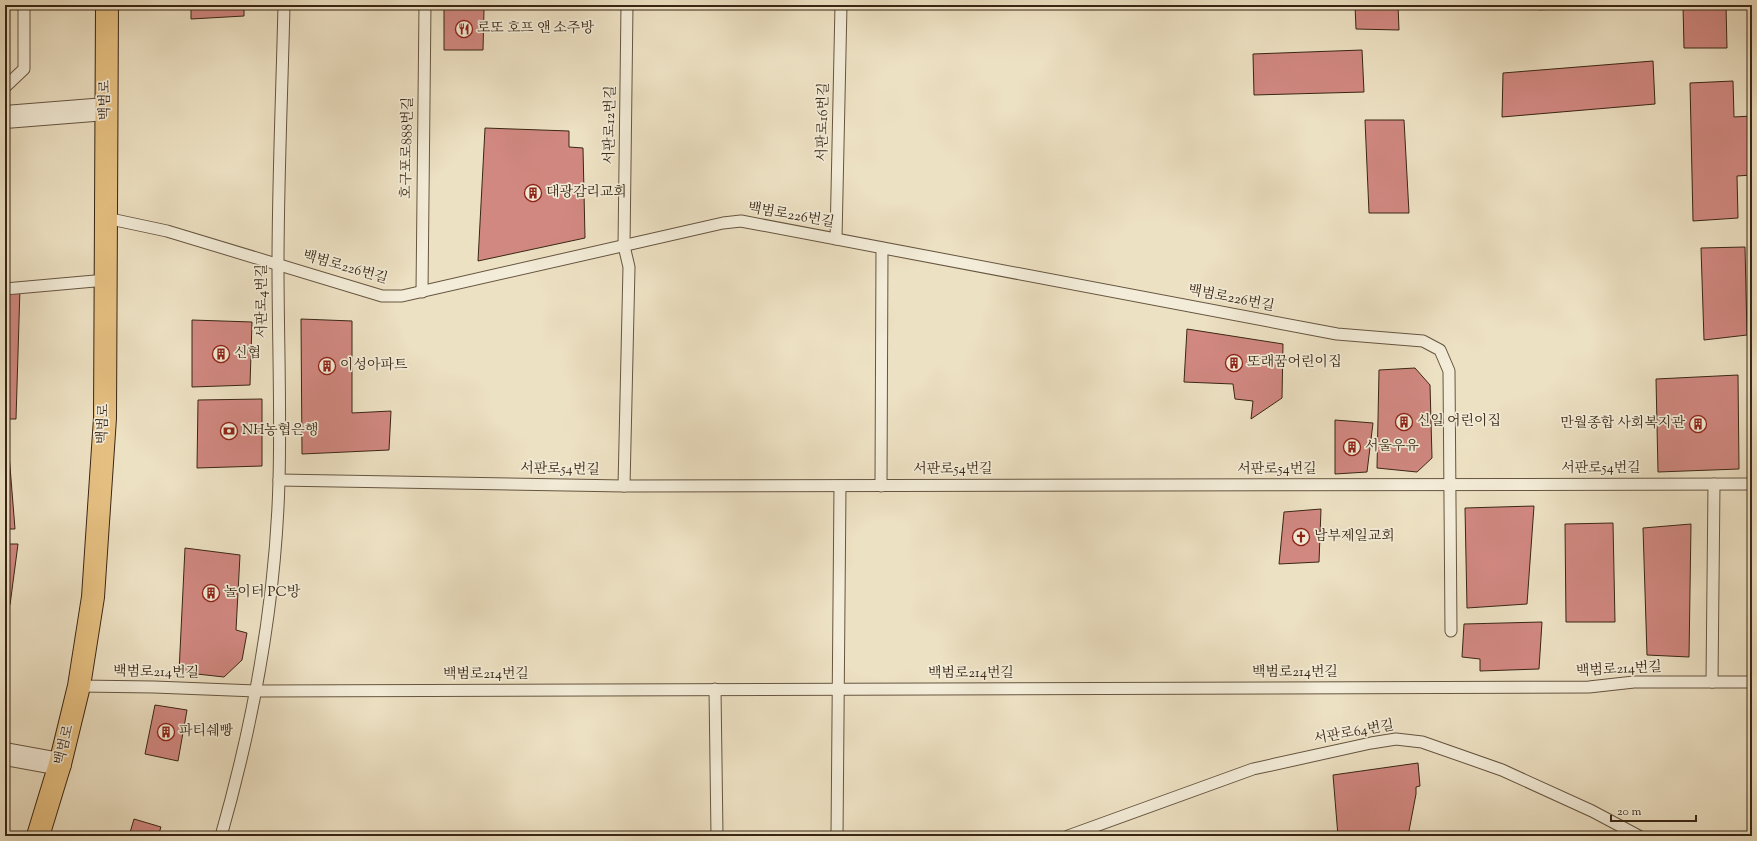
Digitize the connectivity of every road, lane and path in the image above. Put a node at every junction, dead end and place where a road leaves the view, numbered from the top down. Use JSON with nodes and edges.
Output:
{"nodes":[{"id":1,"x":24,"y":5,"type":"edge"},
{"id":2,"x":107,"y":5,"type":"edge"},
{"id":3,"x":284,"y":5,"type":"edge"},
{"id":4,"x":425,"y":5,"type":"edge"},
{"id":5,"x":627,"y":5,"type":"edge"},
{"id":6,"x":841,"y":5,"type":"edge"},
{"id":7,"x":5,"y":87,"type":"edge"},
{"id":8,"x":106,"y":109,"type":"junction"},
{"id":9,"x":5,"y":117,"type":"edge"},
{"id":10,"x":106,"y":218,"type":"junction"},
{"id":11,"x":836,"y":240,"type":"junction"},
{"id":12,"x":624,"y":246,"type":"junction"},
{"id":13,"x":882,"y":248,"type":"junction"},
{"id":14,"x":278,"y":264,"type":"junction"},
{"id":15,"x":106,"y":280,"type":"junction"},
{"id":16,"x":5,"y":289,"type":"edge"},
{"id":17,"x":422,"y":292,"type":"junction"},
{"id":18,"x":279,"y":480,"type":"junction"},
{"id":19,"x":1450,"y":484,"type":"junction"},
{"id":20,"x":1714,"y":484,"type":"junction"},
{"id":21,"x":1752,"y":484,"type":"edge"},
{"id":22,"x":624,"y":486,"type":"junction"},
{"id":23,"x":840,"y":486,"type":"junction"},
{"id":24,"x":881,"y":486,"type":"junction"},
{"id":25,"x":1451,"y":631,"type":"dead end"},
{"id":26,"x":1712,"y":682,"type":"junction"},
{"id":27,"x":1752,"y":682,"type":"edge"},
{"id":28,"x":79,"y":686,"type":"junction"},
{"id":29,"x":715,"y":689,"type":"junction"},
{"id":30,"x":838,"y":689,"type":"junction"},
{"id":31,"x":256,"y":691,"type":"junction"},
{"id":32,"x":5,"y":754,"type":"edge"},
{"id":33,"x":60,"y":764,"type":"junction"},
{"id":34,"x":38,"y":836,"type":"edge"},
{"id":35,"x":221,"y":836,"type":"edge"},
{"id":36,"x":718,"y":836,"type":"edge"},
{"id":37,"x":837,"y":836,"type":"edge"},
{"id":38,"x":1068,"y":836,"type":"edge"},
{"id":39,"x":1639,"y":836,"type":"edge"}],
"edges":[{"from":1,"to":7,"type":"lane"},
{"from":2,"to":8,"type":"main road","name":"백범로"},
{"from":3,"to":14,"type":"lane","name":"서판로4번길"},
{"from":4,"to":17,"type":"lane","name":"호구포로888번길"},
{"from":5,"to":12,"type":"lane","name":"서판로12번길"},
{"from":6,"to":11,"type":"lane","name":"서판로16번길"},
{"from":8,"to":9,"type":"street"},
{"from":8,"to":10,"type":"main road","name":"백범로"},
{"from":10,"to":14,"type":"lane","name":"백범로226번길"},
{"from":10,"to":15,"type":"main road","name":"백범로"},
{"from":11,"to":12,"type":"lane","name":"백범로226번길"},
{"from":11,"to":13,"type":"lane","name":"백범로226번길"},
{"from":12,"to":17,"type":"lane","name":"백범로226번길"},
{"from":12,"to":22,"type":"lane"},
{"from":13,"to":19,"type":"lane","name":"백범로226번길"},
{"from":13,"to":24,"type":"lane"},
{"from":14,"to":17,"type":"lane","name":"백범로226번길"},
{"from":14,"to":18,"type":"lane","name":"서판로4번길"},
{"from":15,"to":16,"type":"lane"},
{"from":15,"to":28,"type":"main road","name":"백범로"},
{"from":18,"to":22,"type":"lane","name":"서판로54번길"},
{"from":18,"to":31,"type":"lane","name":"서판로4번길"},
{"from":19,"to":20,"type":"lane","name":"서판로54번길"},
{"from":19,"to":24,"type":"lane","name":"서판로54번길"},
{"from":19,"to":25,"type":"lane","name":"백범로226번길"},
{"from":20,"to":21,"type":"lane","name":"서판로54번길"},
{"from":20,"to":26,"type":"lane"},
{"from":22,"to":23,"type":"lane","name":"서판로54번길"},
{"from":23,"to":24,"type":"lane","name":"서판로54번길"},
{"from":23,"to":30,"type":"lane"},
{"from":26,"to":27,"type":"lane","name":"백범로214번길"},
{"from":26,"to":30,"type":"lane","name":"백범로214번길"},
{"from":28,"to":31,"type":"lane","name":"백범로214번길"},
{"from":28,"to":33,"type":"main road","name":"백범로"},
{"from":29,"to":30,"type":"lane","name":"백범로214번길"},
{"from":29,"to":31,"type":"lane","name":"백범로214번길"},
{"from":29,"to":36,"type":"lane"},
{"from":30,"to":37,"type":"lane"},
{"from":31,"to":35,"type":"lane"},
{"from":32,"to":33,"type":"street"},
{"from":33,"to":34,"type":"main road","name":"백범로"},
{"from":38,"to":39,"type":"lane","name":"서판로64번길"}]}
